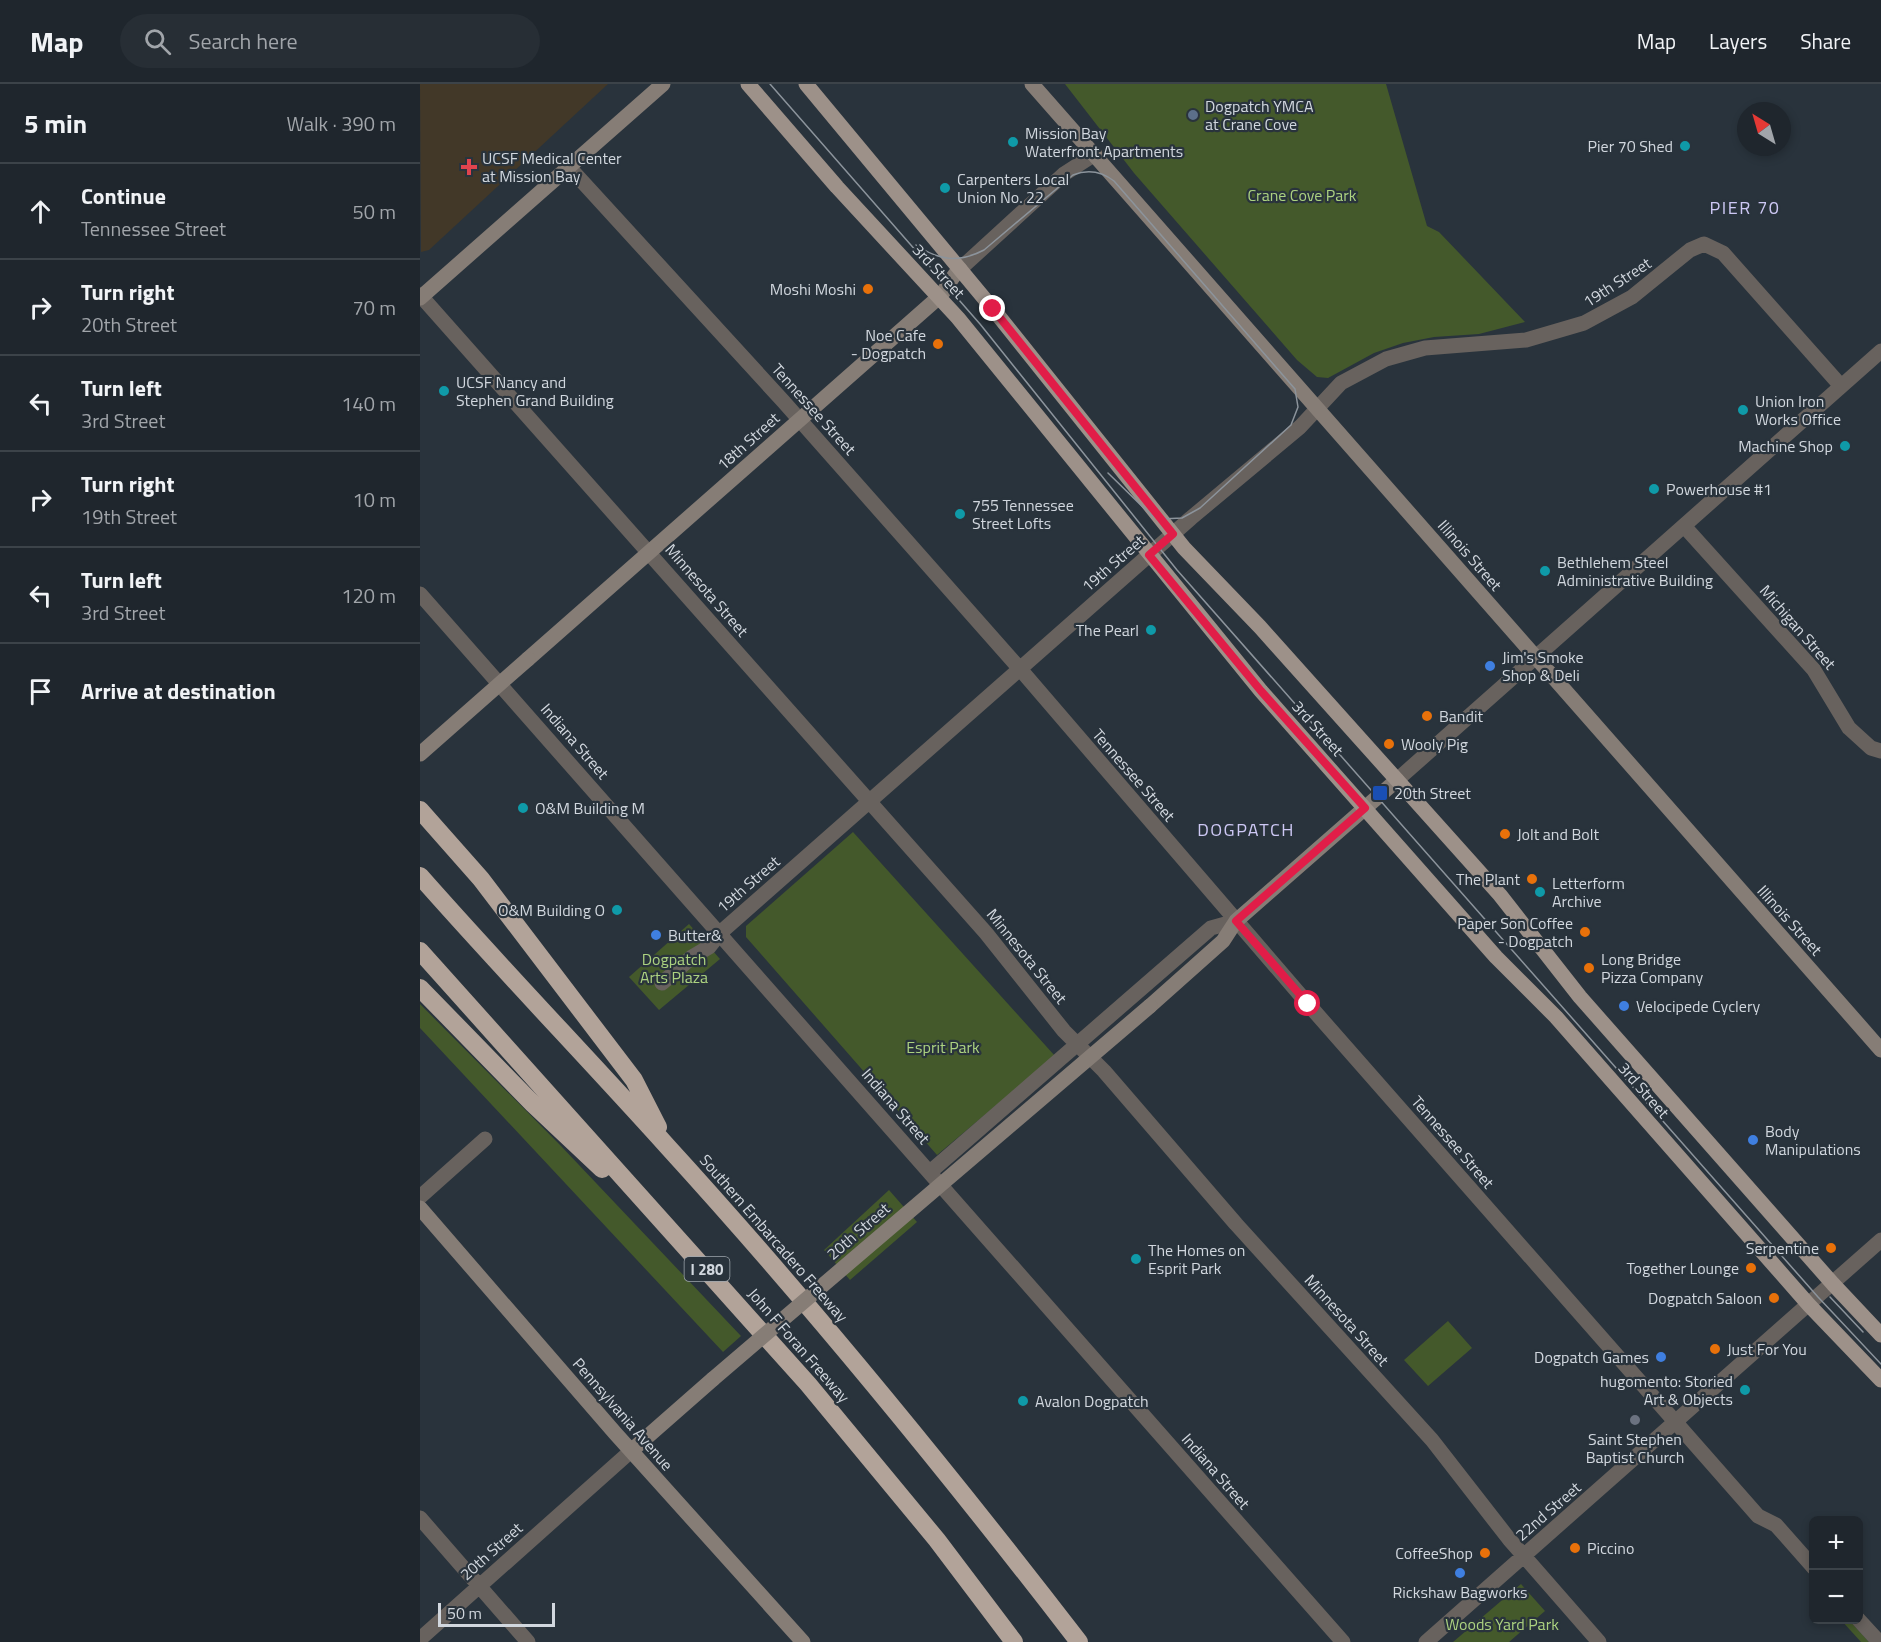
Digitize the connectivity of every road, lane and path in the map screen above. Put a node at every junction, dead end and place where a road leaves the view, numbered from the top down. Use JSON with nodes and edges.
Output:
{"nodes":[{"id":1,"x":663,"y":84,"type":"edge"},
{"id":2,"x":748,"y":84,"type":"edge"},
{"id":3,"x":806,"y":84,"type":"edge"},
{"id":4,"x":1032,"y":84,"type":"edge"},
{"id":5,"x":1095,"y":154,"type":"junction"},
{"id":6,"x":569,"y":167,"type":"junction"},
{"id":7,"x":960,"y":269,"type":"junction"},
{"id":8,"x":420,"y":297,"type":"edge"},
{"id":9,"x":939,"y":297,"type":"junction"},
{"id":10,"x":1881,"y":351,"type":"edge"},
{"id":11,"x":1841,"y":386,"type":"junction"},
{"id":12,"x":1318,"y":407,"type":"junction"},
{"id":13,"x":800,"y":420,"type":"junction"},
{"id":14,"x":1684,"y":526,"type":"junction"},
{"id":15,"x":1173,"y":534,"type":"junction"},
{"id":16,"x":650,"y":552,"type":"junction"},
{"id":17,"x":1149,"y":555,"type":"junction"},
{"id":18,"x":420,"y":594,"type":"edge"},
{"id":19,"x":1534,"y":656,"type":"junction"},
{"id":20,"x":1020,"y":669,"type":"junction"},
{"id":21,"x":1881,"y":751,"type":"edge"},
{"id":22,"x":420,"y":754,"type":"edge"},
{"id":23,"x":1397,"y":780,"type":"junction"},
{"id":24,"x":870,"y":801,"type":"junction"},
{"id":25,"x":1365,"y":808,"type":"junction"},
{"id":26,"x":420,"y":810,"type":"edge"},
{"id":27,"x":420,"y":876,"type":"edge"},
{"id":28,"x":1236,"y":921,"type":"junction"},
{"id":29,"x":720,"y":933,"type":"junction"},
{"id":30,"x":420,"y":951,"type":"edge"},
{"id":31,"x":662,"y":983,"type":"dead end"},
{"id":32,"x":420,"y":988,"type":"edge"},
{"id":33,"x":1079,"y":1045,"type":"junction"},
{"id":34,"x":1881,"y":1050,"type":"edge"},
{"id":35,"x":485,"y":1139,"type":"dead end"},
{"id":36,"x":668,"y":1147,"type":"junction"},
{"id":37,"x":930,"y":1172,"type":"junction"},
{"id":38,"x":420,"y":1197,"type":"edge"},
{"id":39,"x":420,"y":1208,"type":"edge"},
{"id":40,"x":1881,"y":1240,"type":"edge"},
{"id":41,"x":700,"y":1261,"type":"junction"},
{"id":42,"x":1833,"y":1284,"type":"junction"},
{"id":43,"x":1809,"y":1305,"type":"junction"},
{"id":44,"x":1881,"y":1335,"type":"edge"},
{"id":45,"x":1881,"y":1380,"type":"edge"},
{"id":46,"x":1676,"y":1422,"type":"junction"},
{"id":47,"x":631,"y":1451,"type":"junction"},
{"id":48,"x":420,"y":1518,"type":"edge"},
{"id":49,"x":1525,"y":1556,"type":"junction"},
{"id":50,"x":1809,"y":1562,"type":"edge"},
{"id":51,"x":478,"y":1586,"type":"junction"},
{"id":52,"x":1863,"y":1624,"type":"edge"},
{"id":53,"x":420,"y":1639,"type":"edge"},
{"id":54,"x":528,"y":1642,"type":"edge"},
{"id":55,"x":803,"y":1642,"type":"edge"},
{"id":56,"x":1014,"y":1642,"type":"edge"},
{"id":57,"x":1080,"y":1642,"type":"edge"},
{"id":58,"x":1343,"y":1642,"type":"edge"},
{"id":59,"x":1426,"y":1642,"type":"edge"},
{"id":60,"x":1599,"y":1642,"type":"edge"},
{"id":61,"x":1879,"y":1642,"type":"edge"}],
"edges":[{"from":1,"to":6,"type":"street"},
{"from":2,"to":9,"type":"main road","name":"3rd Street"},
{"from":3,"to":7,"type":"main road","name":"3rd Street"},
{"from":4,"to":5,"type":"street","name":"Illinois Street"},
{"from":5,"to":7,"type":"street","name":"18th Street"},
{"from":5,"to":12,"type":"street","name":"Illinois Street"},
{"from":6,"to":8,"type":"street"},
{"from":6,"to":13,"type":"street","name":"Tennessee Street"},
{"from":7,"to":9,"type":"street","name":"18th Street"},
{"from":7,"to":15,"type":"main road","name":"3rd Street"},
{"from":8,"to":16,"type":"street","name":"Minnesota Street"},
{"from":9,"to":13,"type":"street","name":"18th Street"},
{"from":9,"to":17,"type":"main road","name":"3rd Street"},
{"from":10,"to":11,"type":"street","name":"20th Street"},
{"from":11,"to":12,"type":"street","name":"19th Street"},
{"from":11,"to":14,"type":"street","name":"20th Street"},
{"from":12,"to":15,"type":"street","name":"19th Street"},
{"from":12,"to":19,"type":"street","name":"Illinois Street"},
{"from":13,"to":16,"type":"street","name":"18th Street"},
{"from":13,"to":20,"type":"street","name":"Tennessee Street"},
{"from":14,"to":19,"type":"street","name":"20th Street"},
{"from":14,"to":21,"type":"street","name":"Michigan Street"},
{"from":15,"to":17,"type":"street","name":"19th Street"},
{"from":15,"to":23,"type":"main road","name":"3rd Street"},
{"from":16,"to":22,"type":"street","name":"18th Street","bridge":true},
{"from":16,"to":24,"type":"street","name":"Minnesota Street"},
{"from":17,"to":20,"type":"street","name":"19th Street"},
{"from":17,"to":25,"type":"main road","name":"3rd Street"},
{"from":18,"to":29,"type":"street","name":"Indiana Street"},
{"from":19,"to":23,"type":"street","name":"20th Street"},
{"from":19,"to":34,"type":"street","name":"Illinois Street"},
{"from":20,"to":24,"type":"street","name":"19th Street"},
{"from":20,"to":28,"type":"street","name":"Tennessee Street"},
{"from":23,"to":25,"type":"street","name":"20th Street"},
{"from":23,"to":42,"type":"main road","name":"3rd Street"},
{"from":24,"to":29,"type":"street","name":"19th Street"},
{"from":24,"to":33,"type":"street","name":"Minnesota Street"},
{"from":25,"to":28,"type":"street","name":"20th Street"},
{"from":25,"to":43,"type":"main road","name":"3rd Street"},
{"from":26,"to":36,"type":"highway"},
{"from":27,"to":36,"type":"highway","name":"Southern Embarcadero Freeway"},
{"from":28,"to":33,"type":"street","name":"20th Street"},
{"from":28,"to":46,"type":"street","name":"Tennessee Street"},
{"from":28,"to":47,"type":"street","name":"20th Street","bridge":true},
{"from":29,"to":31,"type":"street","name":"19th Street"},
{"from":29,"to":37,"type":"street","name":"Indiana Street"},
{"from":30,"to":41,"type":"highway","name":"John F Foran Freeway","number":"I 280"},
{"from":32,"to":41,"type":"highway"},
{"from":33,"to":37,"type":"street","name":"20th Street"},
{"from":33,"to":49,"type":"street","name":"Minnesota Street"},
{"from":35,"to":38,"type":"street"},
{"from":36,"to":57,"type":"highway","name":"Southern Embarcadero Freeway"},
{"from":37,"to":58,"type":"street","name":"Indiana Street"},
{"from":39,"to":47,"type":"street","name":"Pennsylvania Avenue"},
{"from":40,"to":42,"type":"street","name":"22nd Street"},
{"from":41,"to":56,"type":"highway","name":"John F Foran Freeway","number":"I 280"},
{"from":42,"to":43,"type":"street","name":"22nd Street"},
{"from":42,"to":44,"type":"main road","name":"3rd Street"},
{"from":43,"to":45,"type":"main road","name":"3rd Street"},
{"from":43,"to":46,"type":"street","name":"22nd Street"},
{"from":46,"to":49,"type":"street","name":"22nd Street"},
{"from":46,"to":50,"type":"street","name":"Tennessee Street"},
{"from":47,"to":51,"type":"street","name":"20th Street"},
{"from":47,"to":55,"type":"street","name":"Pennsylvania Avenue"},
{"from":48,"to":51,"type":"street"},
{"from":49,"to":59,"type":"street","name":"22nd Street"},
{"from":49,"to":60,"type":"street","name":"Minnesota Street"},
{"from":51,"to":53,"type":"street","name":"20th Street"},
{"from":51,"to":54,"type":"street"},
{"from":52,"to":61,"type":"street"}]}
